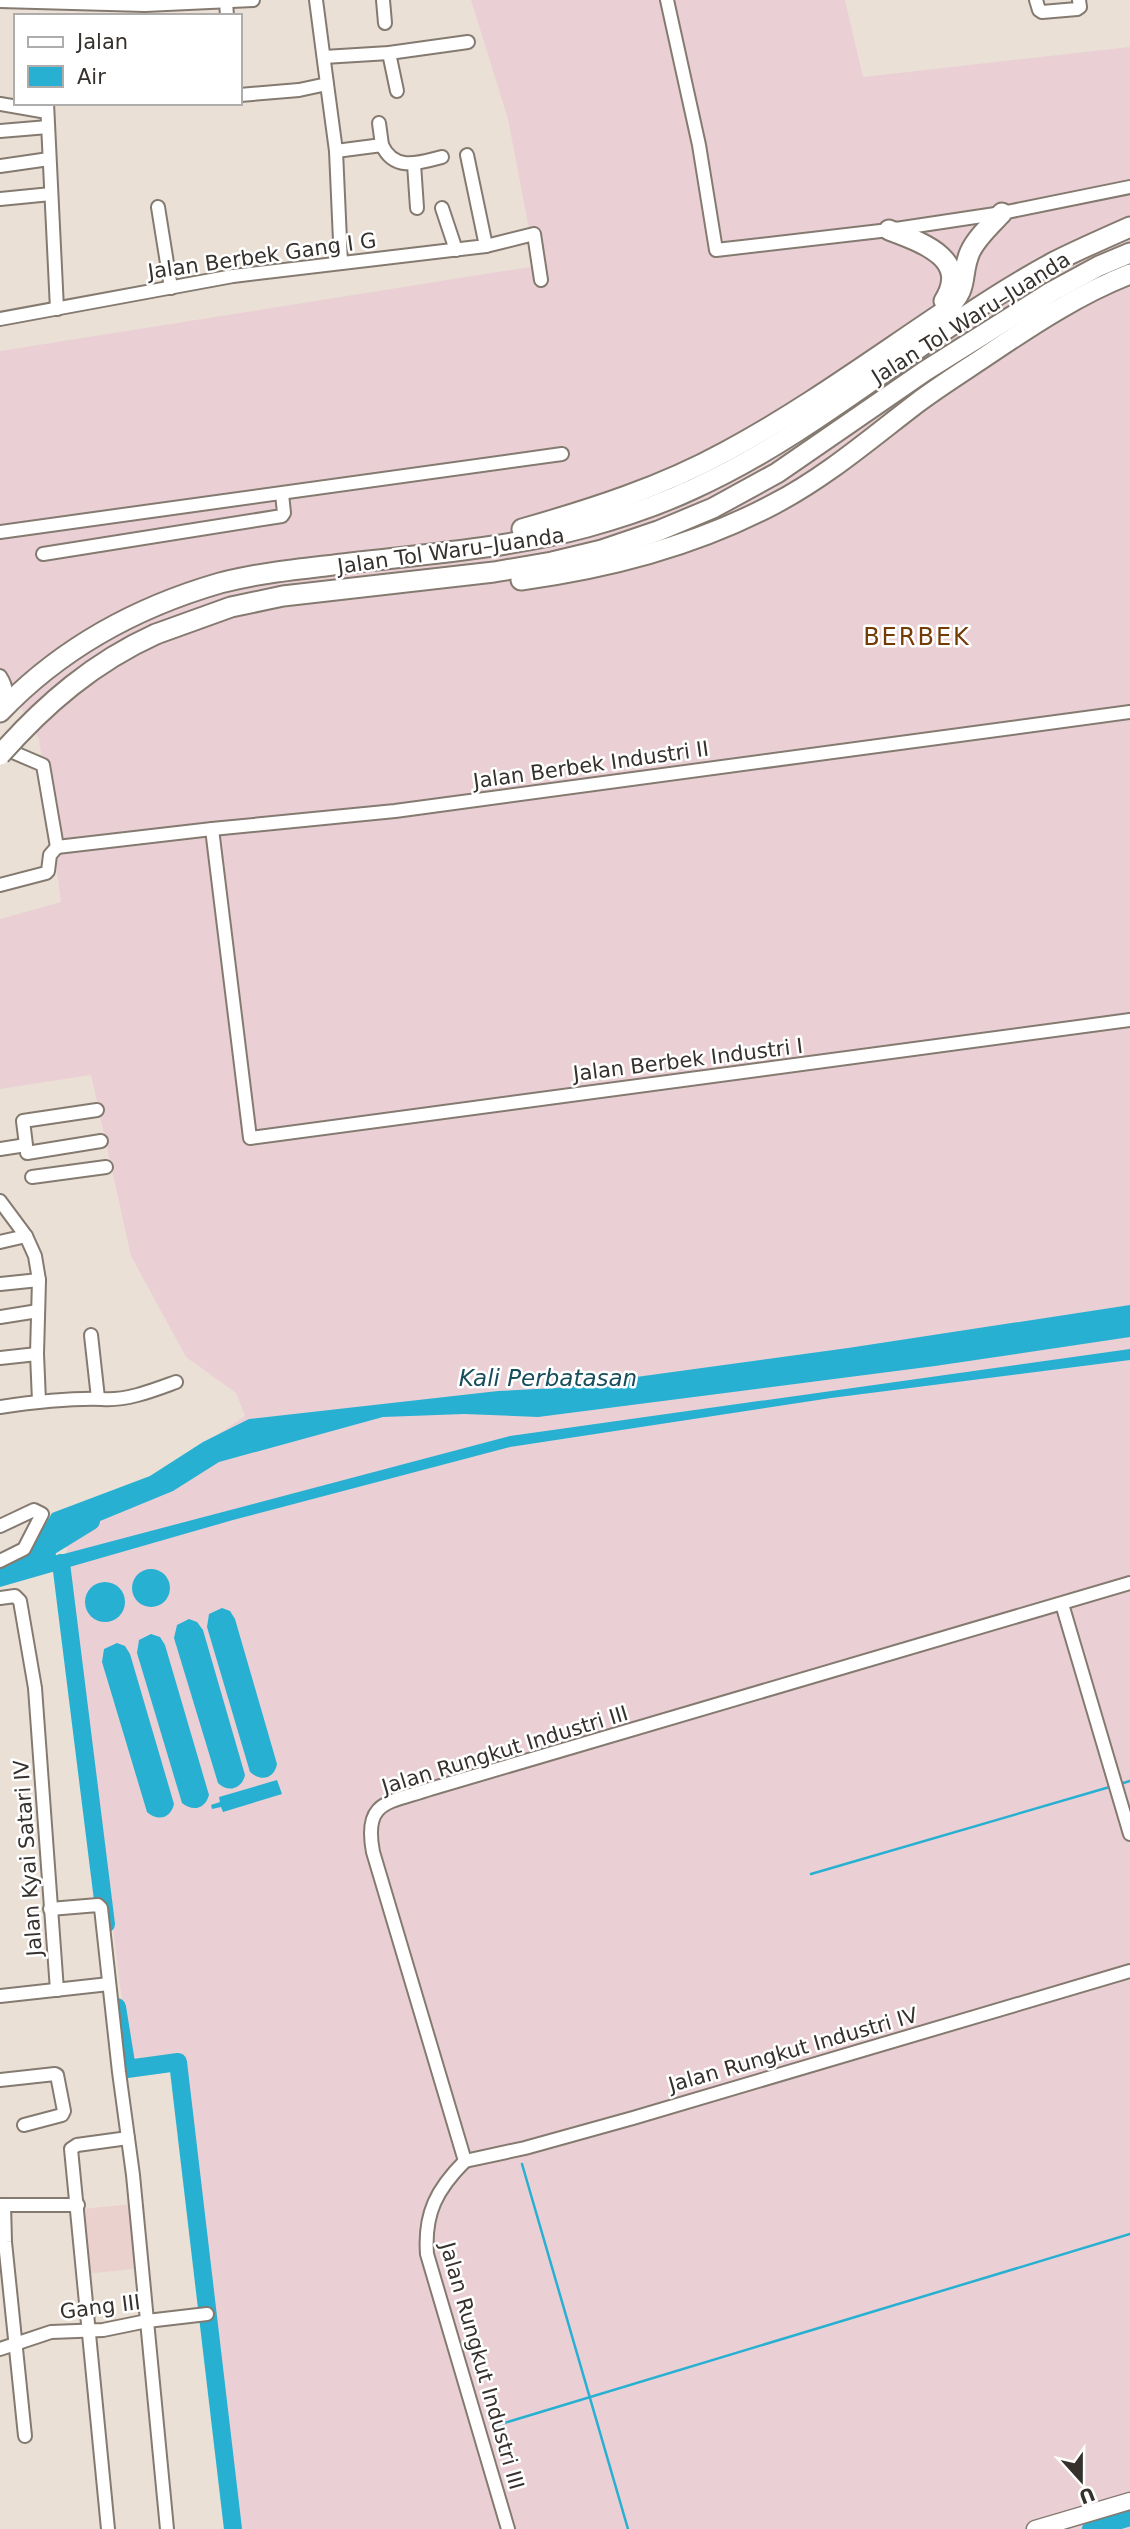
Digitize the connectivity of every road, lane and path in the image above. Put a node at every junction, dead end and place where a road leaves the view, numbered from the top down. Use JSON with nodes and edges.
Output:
{"nodes":[{"id":1,"x":253,"y":0,"type":"edge"},
{"id":2,"x":316,"y":0,"type":"edge"},
{"id":3,"x":383,"y":0,"type":"edge"},
{"id":4,"x":667,"y":0,"type":"edge"},
{"id":5,"x":1036,"y":0,"type":"edge"},
{"id":6,"x":1079,"y":0,"type":"edge"},
{"id":7,"x":0,"y":1,"type":"edge"},
{"id":8,"x":17,"y":1,"type":"edge"},
{"id":9,"x":179,"y":2,"type":"edge"},
{"id":10,"x":226,"y":2,"type":"junction"},
{"id":11,"x":42,"y":9,"type":"edge"},
{"id":12,"x":145,"y":10,"type":"edge"},
{"id":13,"x":227,"y":14,"type":"edge"},
{"id":14,"x":385,"y":23,"type":"dead end"},
{"id":15,"x":468,"y":42,"type":"dead end"},
{"id":16,"x":389,"y":53,"type":"junction"},
{"id":17,"x":324,"y":57,"type":"junction"},
{"id":18,"x":327,"y":84,"type":"junction"},
{"id":19,"x":397,"y":91,"type":"dead end"},
{"id":20,"x":242,"y":95,"type":"edge"},
{"id":21,"x":16,"y":105,"type":"edge"},
{"id":22,"x":47,"y":107,"type":"edge"},
{"id":23,"x":379,"y":123,"type":"dead end"},
{"id":24,"x":48,"y":127,"type":"junction"},
{"id":25,"x":0,"y":131,"type":"edge"},
{"id":26,"x":382,"y":145,"type":"junction"},
{"id":27,"x":336,"y":151,"type":"junction"},
{"id":28,"x":467,"y":155,"type":"dead end"},
{"id":29,"x":442,"y":157,"type":"dead end"},
{"id":30,"x":49,"y":159,"type":"junction"},
{"id":31,"x":414,"y":163,"type":"junction"},
{"id":32,"x":0,"y":166,"type":"edge"},
{"id":33,"x":1130,"y":187,"type":"edge"},
{"id":34,"x":51,"y":194,"type":"junction"},
{"id":35,"x":0,"y":199,"type":"edge"},
{"id":36,"x":158,"y":207,"type":"dead end"},
{"id":37,"x":417,"y":208,"type":"dead end"},
{"id":38,"x":442,"y":208,"type":"dead end"},
{"id":39,"x":1002,"y":213,"type":"junction"},
{"id":40,"x":1130,"y":227,"type":"edge"},
{"id":41,"x":889,"y":230,"type":"junction"},
{"id":42,"x":486,"y":246,"type":"junction"},
{"id":43,"x":456,"y":250,"type":"junction"},
{"id":44,"x":1130,"y":253,"type":"edge"},
{"id":45,"x":341,"y":263,"type":"junction"},
{"id":46,"x":1130,"y":274,"type":"edge"},
{"id":47,"x":541,"y":280,"type":"dead end"},
{"id":48,"x":171,"y":288,"type":"junction"},
{"id":49,"x":57,"y":309,"type":"junction"},
{"id":50,"x":0,"y":318,"type":"edge"},
{"id":51,"x":827,"y":390,"type":"junction"},
{"id":52,"x":562,"y":454,"type":"dead end"},
{"id":53,"x":282,"y":494,"type":"junction"},
{"id":54,"x":0,"y":532,"type":"edge"},
{"id":55,"x":43,"y":554,"type":"dead end"},
{"id":56,"x":300,"y":569,"type":"junction"},
{"id":57,"x":283,"y":596,"type":"junction"},
{"id":58,"x":0,"y":676,"type":"edge"},
{"id":59,"x":0,"y":705,"type":"edge"},
{"id":60,"x":0,"y":712,"type":"edge"},
{"id":61,"x":1130,"y":712,"type":"edge"},
{"id":62,"x":0,"y":746,"type":"edge"},
{"id":63,"x":0,"y":755,"type":"edge"},
{"id":64,"x":212,"y":829,"type":"junction"},
{"id":65,"x":57,"y":847,"type":"junction"},
{"id":66,"x":0,"y":886,"type":"edge"},
{"id":67,"x":1130,"y":1020,"type":"edge"},
{"id":68,"x":97,"y":1110,"type":"dead end"},
{"id":69,"x":102,"y":1141,"type":"dead end"},
{"id":70,"x":0,"y":1149,"type":"edge"},
{"id":71,"x":27,"y":1149,"type":"junction"},
{"id":72,"x":106,"y":1167,"type":"dead end"},
{"id":73,"x":0,"y":1201,"type":"edge"},
{"id":74,"x":26,"y":1236,"type":"junction"},
{"id":75,"x":0,"y":1242,"type":"edge"},
{"id":76,"x":39,"y":1280,"type":"junction"},
{"id":77,"x":0,"y":1284,"type":"edge"},
{"id":78,"x":38,"y":1311,"type":"junction"},
{"id":79,"x":0,"y":1317,"type":"edge"},
{"id":80,"x":91,"y":1335,"type":"dead end"},
{"id":81,"x":37,"y":1354,"type":"junction"},
{"id":82,"x":0,"y":1358,"type":"edge"},
{"id":83,"x":176,"y":1382,"type":"dead end"},
{"id":84,"x":97,"y":1398,"type":"junction"},
{"id":85,"x":39,"y":1401,"type":"junction"},
{"id":86,"x":0,"y":1407,"type":"edge"},
{"id":87,"x":0,"y":1525,"type":"edge"},
{"id":88,"x":0,"y":1561,"type":"edge"},
{"id":89,"x":1130,"y":1583,"type":"edge"},
{"id":90,"x":0,"y":1598,"type":"edge"},
{"id":91,"x":1062,"y":1604,"type":"junction"},
{"id":92,"x":1130,"y":1834,"type":"edge"},
{"id":93,"x":50,"y":1909,"type":"junction"},
{"id":94,"x":1130,"y":1971,"type":"edge"},
{"id":95,"x":108,"y":1984,"type":"junction"},
{"id":96,"x":57,"y":1990,"type":"junction"},
{"id":97,"x":0,"y":1996,"type":"edge"},
{"id":98,"x":0,"y":2080,"type":"edge"},
{"id":99,"x":24,"y":2125,"type":"dead end"},
{"id":100,"x":128,"y":2137,"type":"junction"},
{"id":101,"x":465,"y":2161,"type":"junction"},
{"id":102,"x":2,"y":2205,"type":"edge"},
{"id":103,"x":78,"y":2205,"type":"junction"},
{"id":104,"x":207,"y":2314,"type":"dead end"},
{"id":105,"x":147,"y":2321,"type":"junction"},
{"id":106,"x":89,"y":2330,"type":"junction"},
{"id":107,"x":15,"y":2344,"type":"junction"},
{"id":108,"x":0,"y":2349,"type":"edge"},
{"id":109,"x":25,"y":2436,"type":"dead end"},
{"id":110,"x":1130,"y":2501,"type":"edge"},
{"id":111,"x":108,"y":2529,"type":"edge"},
{"id":112,"x":167,"y":2529,"type":"edge"},
{"id":113,"x":508,"y":2529,"type":"edge"},
{"id":114,"x":1035,"y":2529,"type":"edge"}],
"edges":[{"from":1,"to":10,"type":"street"},
{"from":2,"to":17,"type":"street"},
{"from":3,"to":14,"type":"street"},
{"from":4,"to":41,"type":"street"},
{"from":5,"to":6,"type":"street"},
{"from":7,"to":8,"type":"street"},
{"from":8,"to":11,"type":"street"},
{"from":9,"to":10,"type":"street"},
{"from":9,"to":12,"type":"street"},
{"from":10,"to":13,"type":"street"},
{"from":11,"to":12,"type":"street"},
{"from":15,"to":16,"type":"street"},
{"from":16,"to":17,"type":"street"},
{"from":16,"to":19,"type":"street"},
{"from":17,"to":18,"type":"street"},
{"from":18,"to":20,"type":"street"},
{"from":18,"to":27,"type":"street"},
{"from":21,"to":22,"type":"street"},
{"from":22,"to":24,"type":"street"},
{"from":23,"to":26,"type":"street"},
{"from":24,"to":25,"type":"street"},
{"from":24,"to":30,"type":"street"},
{"from":26,"to":27,"type":"street"},
{"from":26,"to":31,"type":"street"},
{"from":27,"to":45,"type":"street"},
{"from":28,"to":42,"type":"street"},
{"from":29,"to":31,"type":"street"},
{"from":30,"to":32,"type":"street"},
{"from":30,"to":34,"type":"street"},
{"from":31,"to":37,"type":"street"},
{"from":33,"to":39,"type":"street"},
{"from":34,"to":35,"type":"street"},
{"from":34,"to":49,"type":"street"},
{"from":36,"to":48,"type":"street"},
{"from":38,"to":43,"type":"street"},
{"from":39,"to":41,"type":"street"},
{"from":39,"to":51,"type":"highway"},
{"from":40,"to":56,"type":"highway","name":"Jalan Tol Waru–Juanda"},
{"from":41,"to":51,"type":"highway"},
{"from":42,"to":43,"type":"street","name":"Jalan Berbek Gang I G"},
{"from":42,"to":47,"type":"street","name":"Jalan Berbek Gang I G"},
{"from":43,"to":45,"type":"street","name":"Jalan Berbek Gang I G"},
{"from":44,"to":57,"type":"highway","name":"Jalan Tol Waru–Juanda"},
{"from":45,"to":48,"type":"street","name":"Jalan Berbek Gang I G"},
{"from":46,"to":57,"type":"highway"},
{"from":48,"to":49,"type":"street","name":"Jalan Berbek Gang I G"},
{"from":49,"to":50,"type":"street","name":"Jalan Berbek Gang I G"},
{"from":51,"to":56,"type":"highway"},
{"from":52,"to":53,"type":"street"},
{"from":53,"to":54,"type":"street"},
{"from":53,"to":55,"type":"street"},
{"from":56,"to":60,"type":"highway","name":"Jalan Tol Waru–Juanda"},
{"from":57,"to":63,"type":"highway","name":"Jalan Tol Waru–Juanda","bridge":true},
{"from":58,"to":59,"type":"street"},
{"from":61,"to":64,"type":"street","name":"Jalan Berbek Industri II"},
{"from":62,"to":65,"type":"street"},
{"from":64,"to":65,"type":"street","name":"Jalan Berbek Industri II"},
{"from":64,"to":67,"type":"street","name":"Jalan Berbek Industri I"},
{"from":65,"to":66,"type":"street"},
{"from":68,"to":71,"type":"street"},
{"from":69,"to":71,"type":"street"},
{"from":70,"to":71,"type":"street"},
{"from":71,"to":72,"type":"street"},
{"from":73,"to":74,"type":"street"},
{"from":74,"to":75,"type":"street"},
{"from":74,"to":76,"type":"street"},
{"from":76,"to":77,"type":"street"},
{"from":76,"to":78,"type":"street"},
{"from":78,"to":79,"type":"street"},
{"from":78,"to":81,"type":"street"},
{"from":80,"to":84,"type":"street"},
{"from":81,"to":82,"type":"street"},
{"from":81,"to":85,"type":"street"},
{"from":83,"to":84,"type":"street"},
{"from":84,"to":85,"type":"street"},
{"from":85,"to":86,"type":"street"},
{"from":87,"to":88,"type":"street"},
{"from":89,"to":91,"type":"street","name":"Jalan Rungkut Industri III"},
{"from":90,"to":93,"type":"street","name":"Jalan Kyai Satari IV"},
{"from":91,"to":92,"type":"street"},
{"from":91,"to":101,"type":"street","name":"Jalan Rungkut Industri III"},
{"from":93,"to":95,"type":"street"},
{"from":93,"to":96,"type":"street","name":"Jalan Kyai Satari IV"},
{"from":94,"to":101,"type":"street","name":"Jalan Rungkut Industri IV"},
{"from":95,"to":96,"type":"street"},
{"from":95,"to":100,"type":"street"},
{"from":96,"to":97,"type":"street"},
{"from":98,"to":99,"type":"street"},
{"from":100,"to":103,"type":"street"},
{"from":100,"to":105,"type":"street"},
{"from":101,"to":113,"type":"street","name":"Jalan Rungkut Industri III"},
{"from":102,"to":103,"type":"street"},
{"from":102,"to":107,"type":"street"},
{"from":103,"to":106,"type":"street"},
{"from":104,"to":105,"type":"street","name":"Gang III"},
{"from":105,"to":106,"type":"street","name":"Gang III"},
{"from":105,"to":112,"type":"street"},
{"from":106,"to":107,"type":"street","name":"Gang III"},
{"from":106,"to":111,"type":"street"},
{"from":107,"to":108,"type":"street","name":"Gang III"},
{"from":107,"to":109,"type":"street"},
{"from":110,"to":114,"type":"main road"}]}
